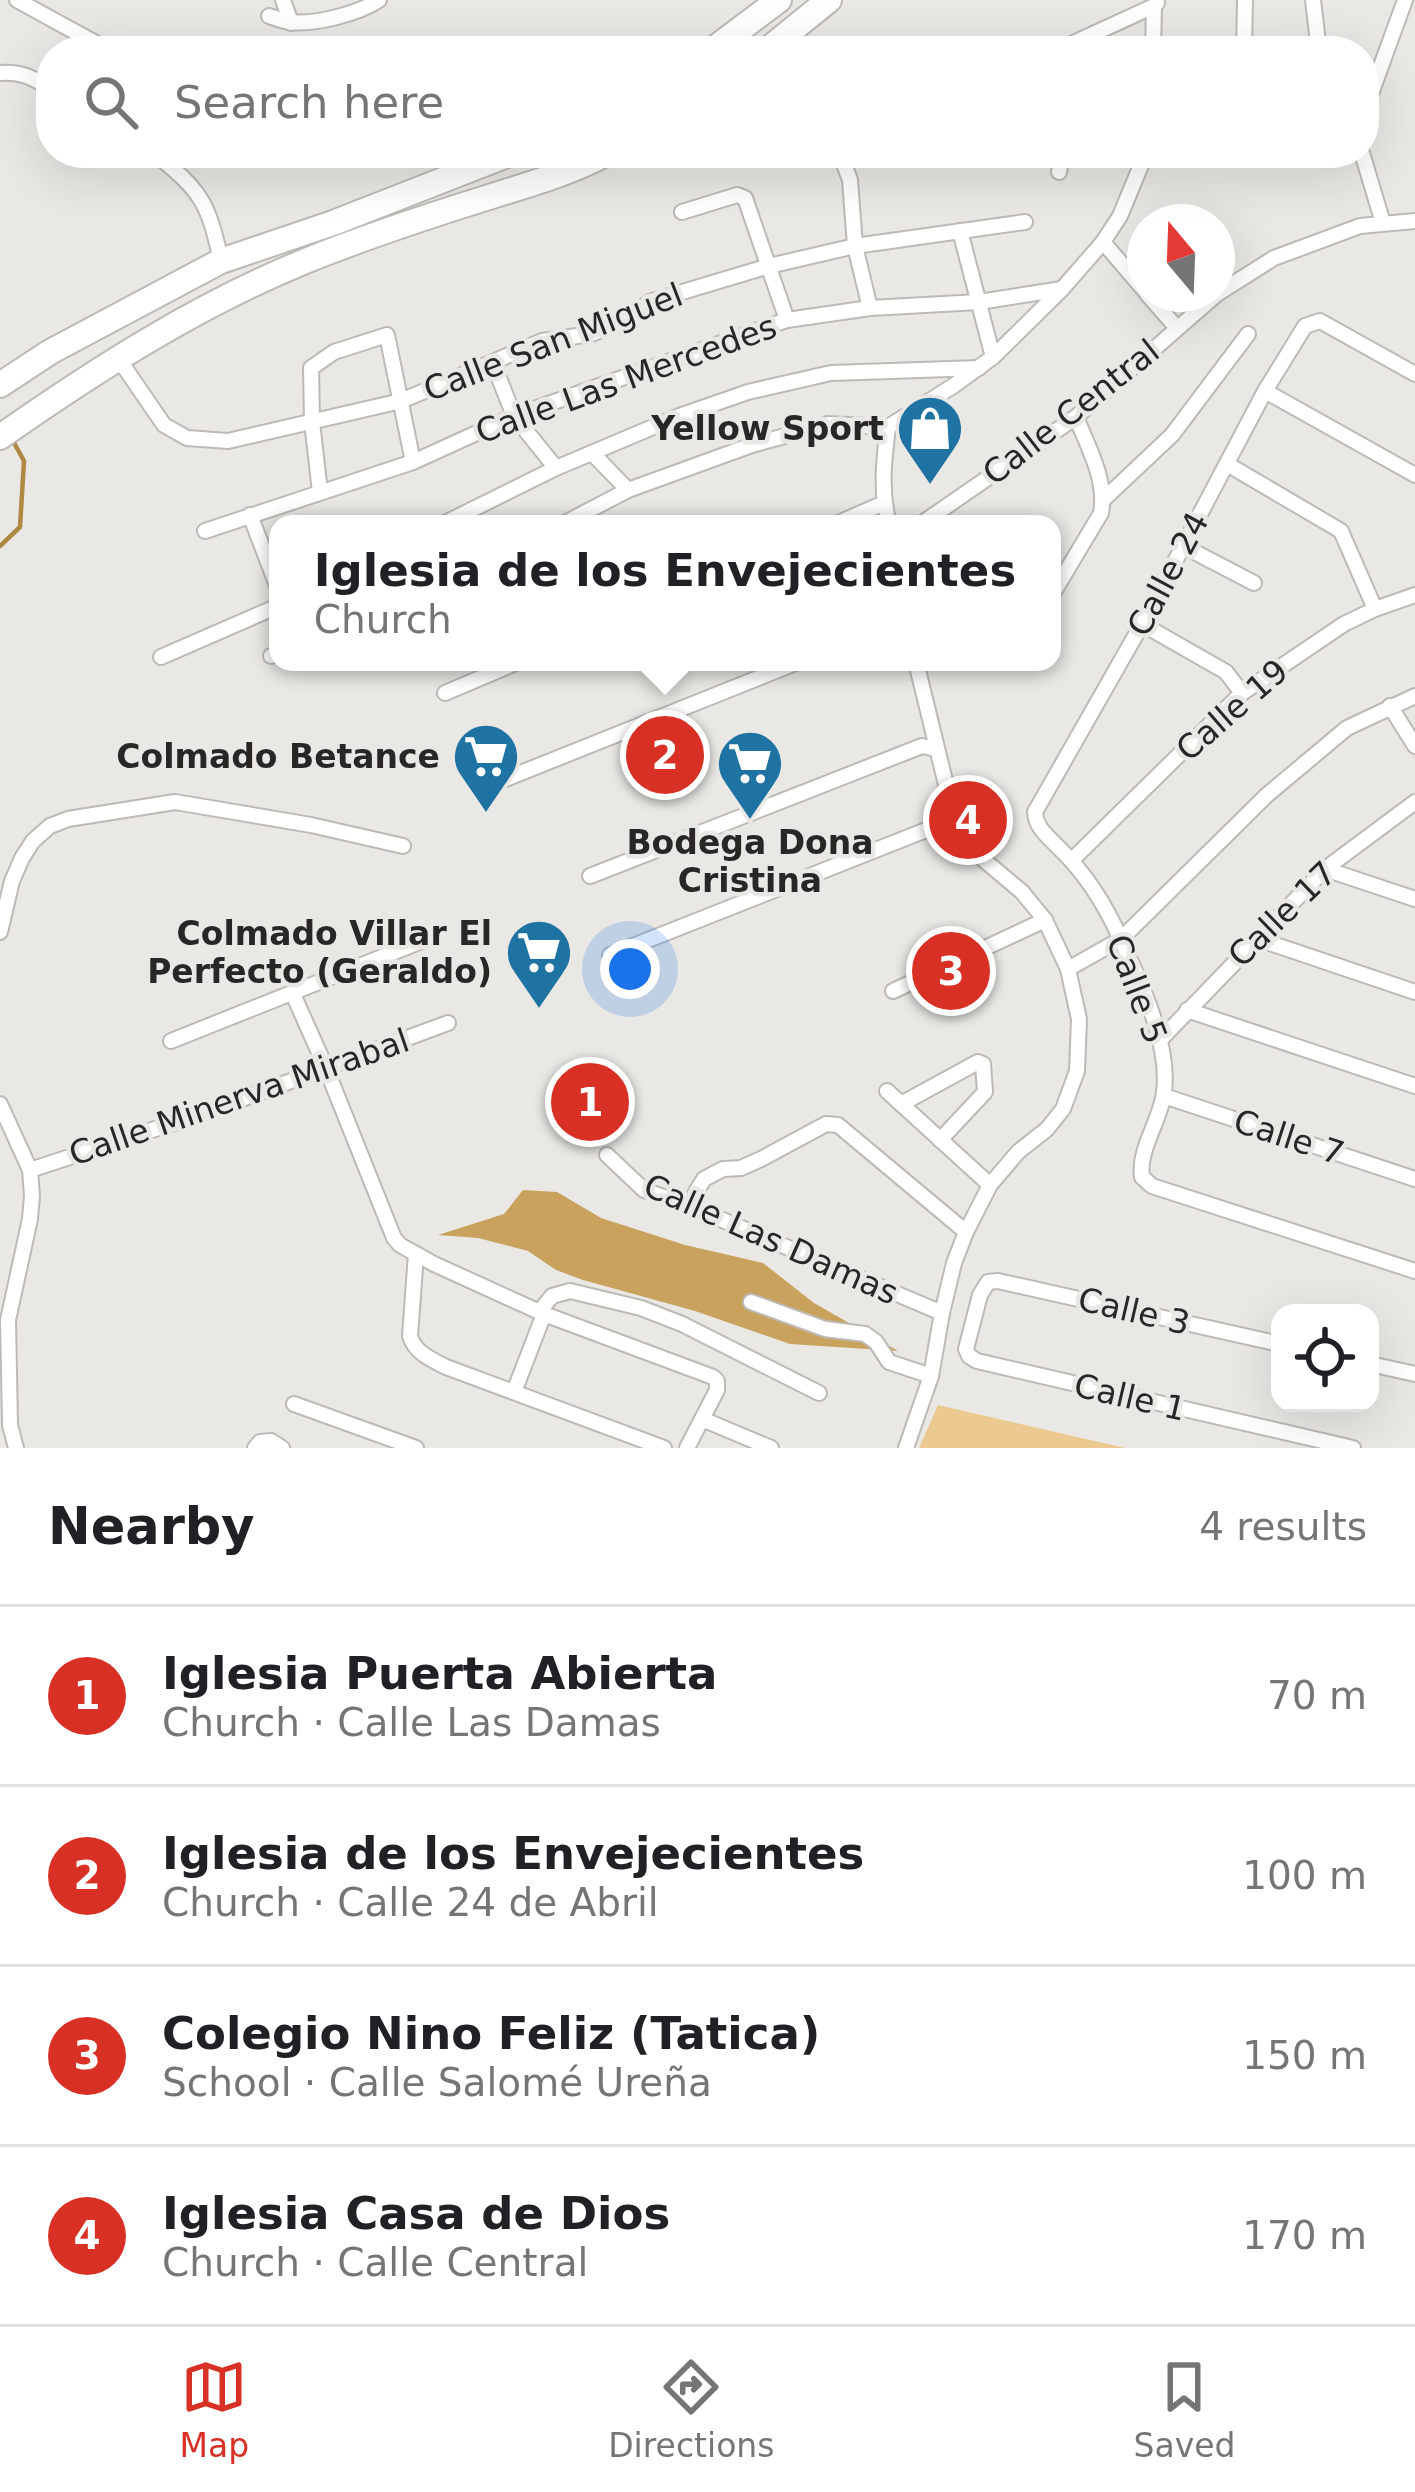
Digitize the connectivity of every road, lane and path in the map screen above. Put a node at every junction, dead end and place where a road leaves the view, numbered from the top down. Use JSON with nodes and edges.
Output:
{"nodes":[{"id":1,"x":17,"y":0,"type":"edge"},
{"id":2,"x":284,"y":0,"type":"edge"},
{"id":3,"x":379,"y":0,"type":"edge"},
{"id":4,"x":779,"y":0,"type":"edge"},
{"id":5,"x":829,"y":0,"type":"edge"},
{"id":6,"x":1245,"y":0,"type":"edge"},
{"id":7,"x":1313,"y":0,"type":"edge"},
{"id":8,"x":1405,"y":0,"type":"edge"},
{"id":9,"x":1157,"y":3,"type":"edge"},
{"id":10,"x":269,"y":16,"type":"dead end"},
{"id":11,"x":291,"y":22,"type":"junction"},
{"id":12,"x":83,"y":36,"type":"edge"},
{"id":13,"x":731,"y":36,"type":"edge"},
{"id":14,"x":785,"y":36,"type":"edge"},
{"id":15,"x":1088,"y":36,"type":"edge"},
{"id":16,"x":1154,"y":36,"type":"edge"},
{"id":17,"x":1244,"y":36,"type":"edge"},
{"id":18,"x":1317,"y":36,"type":"edge"},
{"id":19,"x":1379,"y":72,"type":"edge"},
{"id":20,"x":0,"y":73,"type":"edge"},
{"id":21,"x":36,"y":80,"type":"edge"},
{"id":22,"x":171,"y":168,"type":"edge"},
{"id":23,"x":474,"y":168,"type":"edge"},
{"id":24,"x":575,"y":168,"type":"edge"},
{"id":25,"x":846,"y":168,"type":"edge"},
{"id":26,"x":1060,"y":168,"type":"edge"},
{"id":27,"x":1140,"y":168,"type":"edge"},
{"id":28,"x":1366,"y":168,"type":"edge"},
{"id":29,"x":1059,"y":172,"type":"dead end"},
{"id":30,"x":682,"y":212,"type":"dead end"},
{"id":31,"x":1415,"y":221,"type":"edge"},
{"id":32,"x":1025,"y":222,"type":"dead end"},
{"id":33,"x":1383,"y":223,"type":"junction"},
{"id":34,"x":960,"y":231,"type":"junction"},
{"id":35,"x":1103,"y":242,"type":"junction"},
{"id":36,"x":854,"y":246,"type":"junction"},
{"id":37,"x":221,"y":261,"type":"junction"},
{"id":38,"x":769,"y":266,"type":"junction"},
{"id":39,"x":1127,"y":270,"type":"edge"},
{"id":40,"x":1235,"y":283,"type":"edge"},
{"id":41,"x":1062,"y":290,"type":"junction"},
{"id":42,"x":979,"y":302,"type":"junction"},
{"id":43,"x":870,"y":308,"type":"junction"},
{"id":44,"x":1163,"y":312,"type":"edge"},
{"id":45,"x":1196,"y":312,"type":"edge"},
{"id":46,"x":787,"y":320,"type":"junction"},
{"id":47,"x":1177,"y":328,"type":"junction"},
{"id":48,"x":1248,"y":334,"type":"dead end"},
{"id":49,"x":993,"y":357,"type":"junction"},
{"id":50,"x":118,"y":358,"type":"junction"},
{"id":51,"x":493,"y":362,"type":"junction"},
{"id":52,"x":979,"y":368,"type":"junction"},
{"id":53,"x":1415,"y":374,"type":"edge"},
{"id":54,"x":0,"y":385,"type":"edge"},
{"id":55,"x":1265,"y":391,"type":"junction"},
{"id":56,"x":400,"y":401,"type":"junction"},
{"id":57,"x":514,"y":416,"type":"junction"},
{"id":58,"x":1076,"y":417,"type":"junction"},
{"id":59,"x":311,"y":422,"type":"junction"},
{"id":60,"x":888,"y":427,"type":"junction"},
{"id":61,"x":0,"y":437,"type":"edge"},
{"id":62,"x":592,"y":453,"type":"junction"},
{"id":63,"x":413,"y":462,"type":"junction"},
{"id":64,"x":1227,"y":464,"type":"junction"},
{"id":65,"x":556,"y":468,"type":"junction"},
{"id":66,"x":1415,"y":475,"type":"edge"},
{"id":67,"x":628,"y":490,"type":"junction"},
{"id":68,"x":320,"y":493,"type":"junction"},
{"id":69,"x":1104,"y":499,"type":"junction"},
{"id":70,"x":884,"y":503,"type":"junction"},
{"id":71,"x":250,"y":515,"type":"junction"},
{"id":72,"x":461,"y":515,"type":"edge"},
{"id":73,"x":580,"y":515,"type":"edge"},
{"id":74,"x":857,"y":515,"type":"edge"},
{"id":75,"x":887,"y":515,"type":"edge"},
{"id":76,"x":936,"y":515,"type":"edge"},
{"id":77,"x":205,"y":531,"type":"dead end"},
{"id":78,"x":1183,"y":546,"type":"junction"},
{"id":79,"x":269,"y":565,"type":"edge"},
{"id":80,"x":1061,"y":580,"type":"edge"},
{"id":81,"x":1254,"y":583,"type":"dead end"},
{"id":82,"x":1415,"y":596,"type":"edge"},
{"id":83,"x":1375,"y":609,"type":"junction"},
{"id":84,"x":269,"y":610,"type":"edge"},
{"id":85,"x":1142,"y":624,"type":"junction"},
{"id":86,"x":160,"y":656,"type":"dead end"},
{"id":87,"x":497,"y":671,"type":"edge"},
{"id":88,"x":776,"y":671,"type":"edge"},
{"id":89,"x":918,"y":671,"type":"edge"},
{"id":90,"x":445,"y":693,"type":"dead end"},
{"id":91,"x":1242,"y":693,"type":"junction"},
{"id":92,"x":1415,"y":696,"type":"edge"},
{"id":93,"x":1390,"y":706,"type":"junction"},
{"id":94,"x":1415,"y":746,"type":"edge"},
{"id":95,"x":936,"y":749,"type":"junction"},
{"id":96,"x":488,"y":786,"type":"dead end"},
{"id":97,"x":1415,"y":802,"type":"edge"},
{"id":98,"x":959,"y":817,"type":"junction"},
{"id":99,"x":1036,"y":822,"type":"joint"},
{"id":100,"x":403,"y":846,"type":"dead end"},
{"id":101,"x":1072,"y":860,"type":"junction"},
{"id":102,"x":1324,"y":868,"type":"junction"},
{"id":103,"x":590,"y":876,"type":"dead end"},
{"id":104,"x":1415,"y":899,"type":"edge"},
{"id":105,"x":1045,"y":920,"type":"junction"},
{"id":106,"x":0,"y":932,"type":"edge"},
{"id":107,"x":432,"y":937,"type":"dead end"},
{"id":108,"x":1256,"y":938,"type":"junction"},
{"id":109,"x":1121,"y":939,"type":"junction"},
{"id":110,"x":610,"y":955,"type":"dead end"},
{"id":111,"x":1068,"y":968,"type":"junction"},
{"id":112,"x":893,"y":991,"type":"dead end"},
{"id":113,"x":1415,"y":992,"type":"edge"},
{"id":114,"x":293,"y":994,"type":"junction"},
{"id":115,"x":1187,"y":1010,"type":"junction"},
{"id":116,"x":448,"y":1023,"type":"dead end"},
{"id":117,"x":1161,"y":1039,"type":"junction"},
{"id":118,"x":171,"y":1041,"type":"dead end"},
{"id":119,"x":326,"y":1068,"type":"junction"},
{"id":120,"x":1415,"y":1086,"type":"edge"},
{"id":121,"x":887,"y":1091,"type":"dead end"},
{"id":122,"x":1164,"y":1096,"type":"junction"},
{"id":123,"x":0,"y":1104,"type":"edge"},
{"id":124,"x":901,"y":1104,"type":"junction"},
{"id":125,"x":940,"y":1140,"type":"junction"},
{"id":126,"x":607,"y":1155,"type":"dead end"},
{"id":127,"x":30,"y":1170,"type":"junction"},
{"id":128,"x":1415,"y":1179,"type":"edge"},
{"id":129,"x":990,"y":1185,"type":"junction"},
{"id":130,"x":692,"y":1208,"type":"junction"},
{"id":131,"x":966,"y":1232,"type":"junction"},
{"id":132,"x":416,"y":1254,"type":"junction"},
{"id":133,"x":1415,"y":1271,"type":"edge"},
{"id":134,"x":751,"y":1302,"type":"dead end"},
{"id":135,"x":542,"y":1312,"type":"junction"},
{"id":136,"x":942,"y":1313,"type":"junction"},
{"id":137,"x":1271,"y":1342,"type":"edge"},
{"id":138,"x":977,"y":1361,"type":"joint"},
{"id":139,"x":1379,"y":1366,"type":"edge"},
{"id":140,"x":1415,"y":1374,"type":"edge"},
{"id":141,"x":931,"y":1376,"type":"junction"},
{"id":142,"x":514,"y":1392,"type":"junction"},
{"id":143,"x":819,"y":1394,"type":"dead end"},
{"id":144,"x":294,"y":1405,"type":"dead end"},
{"id":145,"x":702,"y":1419,"type":"junction"},
{"id":146,"x":16,"y":1448,"type":"edge"},
{"id":147,"x":255,"y":1448,"type":"edge"},
{"id":148,"x":282,"y":1448,"type":"edge"},
{"id":149,"x":416,"y":1448,"type":"edge"},
{"id":150,"x":664,"y":1448,"type":"edge"},
{"id":151,"x":687,"y":1448,"type":"edge"},
{"id":152,"x":771,"y":1448,"type":"edge"},
{"id":153,"x":906,"y":1448,"type":"edge"},
{"id":154,"x":1353,"y":1448,"type":"edge"}],
"edges":[{"from":1,"to":12,"type":"street"},
{"from":2,"to":11,"type":"street"},
{"from":3,"to":11,"type":"street"},
{"from":4,"to":13,"type":"highway"},
{"from":5,"to":14,"type":"highway"},
{"from":6,"to":17,"type":"street"},
{"from":7,"to":18,"type":"street"},
{"from":8,"to":19,"type":"street"},
{"from":9,"to":15,"type":"street"},
{"from":9,"to":16,"type":"street"},
{"from":10,"to":11,"type":"street"},
{"from":20,"to":21,"type":"street"},
{"from":22,"to":37,"type":"street"},
{"from":23,"to":37,"type":"highway"},
{"from":24,"to":50,"type":"highway"},
{"from":25,"to":36,"type":"street"},
{"from":26,"to":29,"type":"street"},
{"from":27,"to":35,"type":"street"},
{"from":28,"to":33,"type":"street"},
{"from":30,"to":38,"type":"street"},
{"from":31,"to":33,"type":"street","name":"Calle Central"},
{"from":32,"to":34,"type":"street","name":"Calle San Miguel"},
{"from":33,"to":40,"type":"street","name":"Calle Central"},
{"from":34,"to":36,"type":"street","name":"Calle San Miguel"},
{"from":34,"to":42,"type":"street"},
{"from":35,"to":39,"type":"street"},
{"from":35,"to":41,"type":"street"},
{"from":36,"to":38,"type":"street","name":"Calle San Miguel"},
{"from":36,"to":43,"type":"street"},
{"from":37,"to":54,"type":"highway"},
{"from":38,"to":46,"type":"street"},
{"from":38,"to":51,"type":"street","name":"Calle San Miguel"},
{"from":41,"to":42,"type":"street","name":"Calle Las Mercedes"},
{"from":41,"to":49,"type":"street"},
{"from":42,"to":43,"type":"street","name":"Calle Las Mercedes"},
{"from":42,"to":49,"type":"street"},
{"from":43,"to":46,"type":"street","name":"Calle Las Mercedes"},
{"from":44,"to":47,"type":"street"},
{"from":45,"to":47,"type":"street","name":"Calle Central"},
{"from":46,"to":57,"type":"street","name":"Calle Las Mercedes"},
{"from":47,"to":58,"type":"street","name":"Calle Central"},
{"from":48,"to":69,"type":"street"},
{"from":49,"to":52,"type":"street"},
{"from":50,"to":59,"type":"street","name":"Calle San Miguel"},
{"from":50,"to":61,"type":"highway"},
{"from":51,"to":56,"type":"street","name":"Calle San Miguel"},
{"from":51,"to":57,"type":"street"},
{"from":52,"to":60,"type":"street"},
{"from":52,"to":62,"type":"street"},
{"from":53,"to":55,"type":"street","name":"Calle 24"},
{"from":55,"to":64,"type":"street","name":"Calle 24"},
{"from":55,"to":66,"type":"street"},
{"from":56,"to":59,"type":"street","name":"Calle San Miguel"},
{"from":56,"to":59,"type":"street"},
{"from":56,"to":63,"type":"street"},
{"from":57,"to":63,"type":"street","name":"Calle Las Mercedes"},
{"from":57,"to":65,"type":"street"},
{"from":58,"to":69,"type":"street"},
{"from":58,"to":76,"type":"street","name":"Calle Central"},
{"from":59,"to":68,"type":"street"},
{"from":60,"to":67,"type":"street"},
{"from":60,"to":70,"type":"street"},
{"from":62,"to":65,"type":"street"},
{"from":62,"to":67,"type":"street"},
{"from":63,"to":68,"type":"street","name":"Calle Las Mercedes"},
{"from":64,"to":78,"type":"street","name":"Calle 24"},
{"from":64,"to":83,"type":"street"},
{"from":65,"to":72,"type":"street"},
{"from":67,"to":73,"type":"street"},
{"from":68,"to":71,"type":"street","name":"Calle Las Mercedes"},
{"from":69,"to":80,"type":"street"},
{"from":70,"to":74,"type":"street"},
{"from":70,"to":75,"type":"street"},
{"from":71,"to":77,"type":"street","name":"Calle Las Mercedes"},
{"from":71,"to":79,"type":"street"},
{"from":78,"to":81,"type":"street"},
{"from":78,"to":85,"type":"street","name":"Calle 24"},
{"from":82,"to":83,"type":"street","name":"Calle 19"},
{"from":83,"to":91,"type":"street","name":"Calle 19"},
{"from":84,"to":86,"type":"street"},
{"from":85,"to":91,"type":"street"},
{"from":85,"to":99,"type":"street","name":"Calle 24"},
{"from":87,"to":90,"type":"street"},
{"from":88,"to":96,"type":"street"},
{"from":89,"to":95,"type":"street"},
{"from":91,"to":101,"type":"street","name":"Calle 19"},
{"from":92,"to":93,"type":"street"},
{"from":93,"to":94,"type":"street"},
{"from":93,"to":109,"type":"street"},
{"from":95,"to":98,"type":"street"},
{"from":95,"to":103,"type":"street"},
{"from":97,"to":102,"type":"street","name":"Calle 17"},
{"from":98,"to":105,"type":"street"},
{"from":98,"to":110,"type":"street"},
{"from":99,"to":101,"type":"street","name":"Calle 5"},
{"from":100,"to":106,"type":"street"},
{"from":101,"to":109,"type":"street","name":"Calle 5"},
{"from":102,"to":104,"type":"street"},
{"from":102,"to":108,"type":"street","name":"Calle 17"},
{"from":105,"to":111,"type":"street"},
{"from":105,"to":112,"type":"street"},
{"from":107,"to":114,"type":"street"},
{"from":108,"to":113,"type":"street"},
{"from":108,"to":115,"type":"street","name":"Calle 17"},
{"from":109,"to":111,"type":"street"},
{"from":109,"to":117,"type":"street","name":"Calle 5"},
{"from":111,"to":129,"type":"street"},
{"from":114,"to":118,"type":"street"},
{"from":114,"to":119,"type":"street"},
{"from":115,"to":117,"type":"street","name":"Calle 17"},
{"from":115,"to":120,"type":"street"},
{"from":116,"to":119,"type":"street","name":"Calle Minerva Mirabal"},
{"from":117,"to":122,"type":"street","name":"Calle 5"},
{"from":119,"to":127,"type":"street","name":"Calle Minerva Mirabal"},
{"from":119,"to":132,"type":"street"},
{"from":121,"to":124,"type":"street"},
{"from":122,"to":128,"type":"street","name":"Calle 7"},
{"from":122,"to":133,"type":"street","name":"Calle 5"},
{"from":123,"to":127,"type":"street"},
{"from":124,"to":125,"type":"street"},
{"from":124,"to":125,"type":"street"},
{"from":125,"to":129,"type":"street"},
{"from":126,"to":130,"type":"street","name":"Calle Las Damas"},
{"from":127,"to":146,"type":"street"},
{"from":129,"to":131,"type":"street"},
{"from":130,"to":131,"type":"street"},
{"from":130,"to":136,"type":"street","name":"Calle Las Damas"},
{"from":131,"to":136,"type":"street"},
{"from":132,"to":135,"type":"street"},
{"from":132,"to":142,"type":"street"},
{"from":134,"to":141,"type":"street"},
{"from":135,"to":142,"type":"street"},
{"from":135,"to":143,"type":"street"},
{"from":135,"to":145,"type":"street"},
{"from":136,"to":141,"type":"street"},
{"from":137,"to":138,"type":"street","name":"Calle 3"},
{"from":138,"to":154,"type":"street","name":"Calle 1"},
{"from":139,"to":140,"type":"street"},
{"from":141,"to":153,"type":"street"},
{"from":142,"to":150,"type":"street"},
{"from":144,"to":149,"type":"street"},
{"from":145,"to":151,"type":"street"},
{"from":145,"to":152,"type":"street"},
{"from":147,"to":148,"type":"street"}]}
